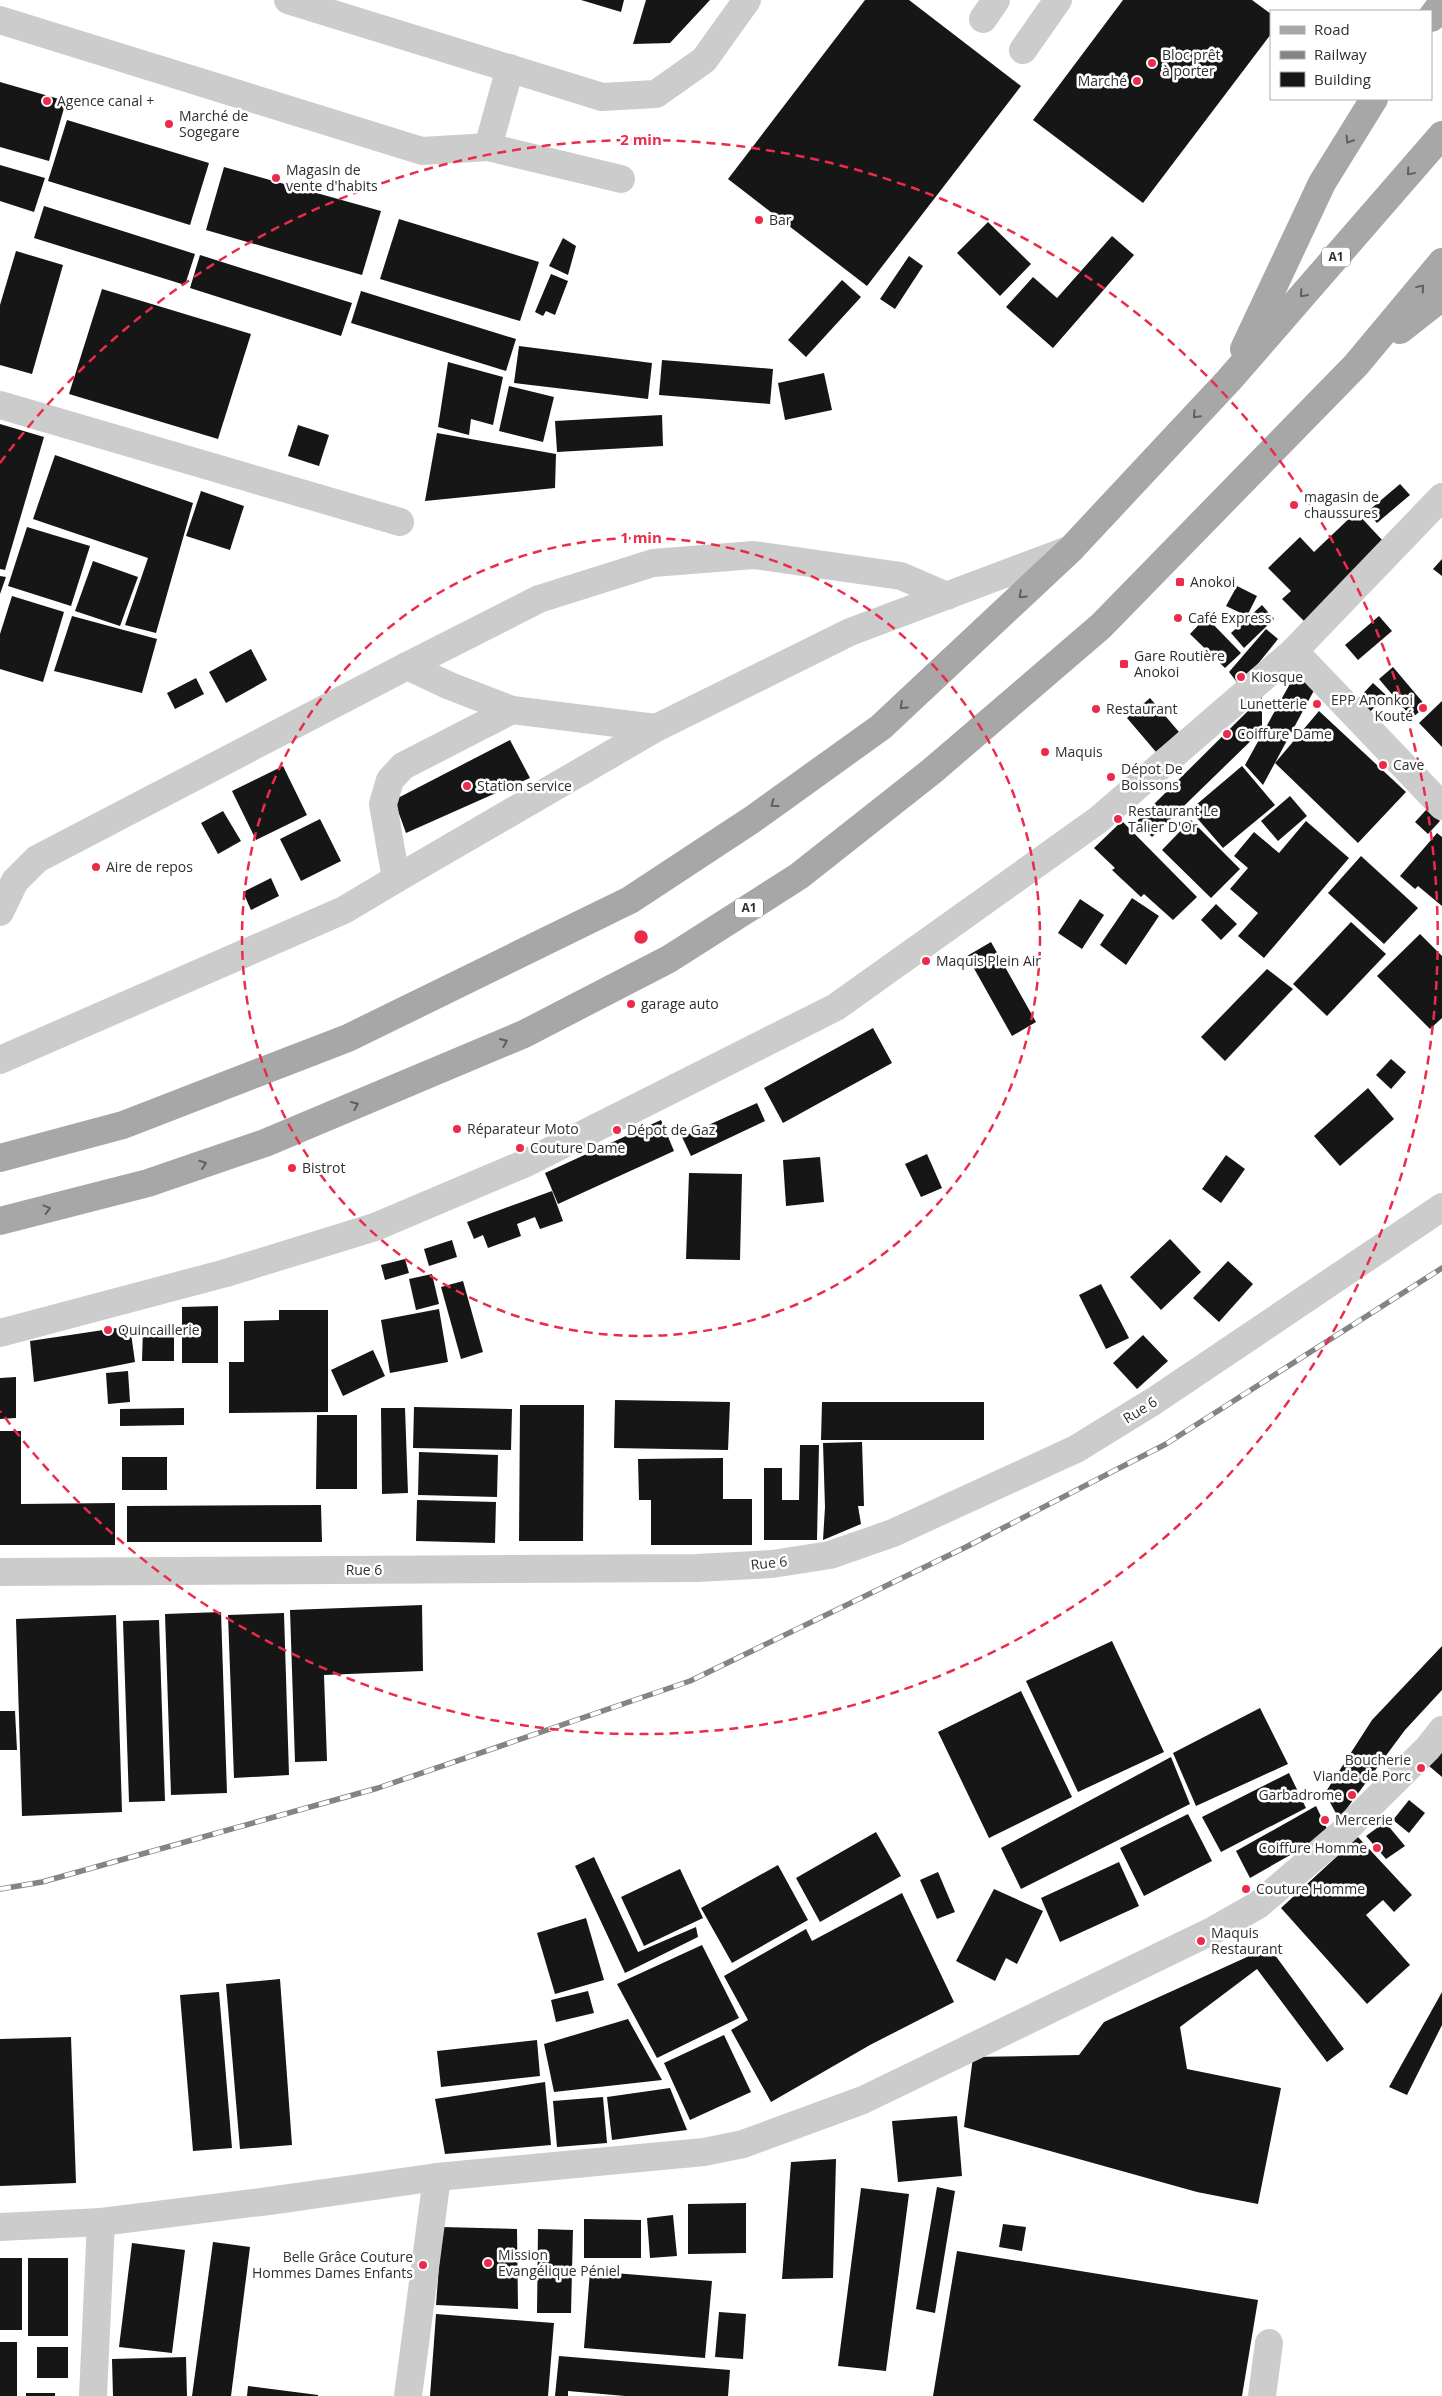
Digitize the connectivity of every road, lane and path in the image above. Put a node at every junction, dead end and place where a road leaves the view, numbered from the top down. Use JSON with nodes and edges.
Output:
{"nodes":[{"id":1,"x":288,"y":0,"type":"edge"},
{"id":2,"x":747,"y":0,"type":"edge"},
{"id":3,"x":1058,"y":0,"type":"edge"},
{"id":4,"x":1442,"y":3,"type":"edge"},
{"id":5,"x":1432,"y":17,"type":"edge"},
{"id":6,"x":0,"y":20,"type":"edge"},
{"id":7,"x":1023,"y":50,"type":"dead end"},
{"id":8,"x":510,"y":68,"type":"junction"},
{"id":9,"x":1373,"y":100,"type":"edge"},
{"id":10,"x":1442,"y":135,"type":"edge"},
{"id":11,"x":488,"y":147,"type":"junction"},
{"id":12,"x":621,"y":179,"type":"dead end"},
{"id":13,"x":1442,"y":262,"type":"edge"},
{"id":14,"x":1442,"y":297,"type":"edge"},
{"id":15,"x":1356,"y":365,"type":"junction"},
{"id":16,"x":1229,"y":380,"type":"junction"},
{"id":17,"x":0,"y":404,"type":"edge"},
{"id":18,"x":1442,"y":497,"type":"edge"},
{"id":19,"x":400,"y":522,"type":"dead end"},
{"id":20,"x":1071,"y":550,"type":"junction"},
{"id":21,"x":947,"y":596,"type":"junction"},
{"id":22,"x":1294,"y":651,"type":"junction"},
{"id":23,"x":407,"y":666,"type":"junction"},
{"id":24,"x":512,"y":710,"type":"junction"},
{"id":25,"x":656,"y":728,"type":"junction"},
{"id":26,"x":1442,"y":806,"type":"edge"},
{"id":27,"x":396,"y":879,"type":"junction"},
{"id":28,"x":0,"y":912,"type":"edge"},
{"id":29,"x":0,"y":1060,"type":"edge"},
{"id":30,"x":0,"y":1158,"type":"edge"},
{"id":31,"x":1442,"y":1207,"type":"edge"},
{"id":32,"x":0,"y":1221,"type":"edge"},
{"id":33,"x":0,"y":1333,"type":"edge"},
{"id":34,"x":0,"y":1572,"type":"edge"},
{"id":35,"x":1442,"y":1730,"type":"edge"},
{"id":36,"x":437,"y":2177,"type":"junction"},
{"id":37,"x":101,"y":2222,"type":"junction"},
{"id":38,"x":0,"y":2227,"type":"edge"},
{"id":39,"x":1269,"y":2343,"type":"dead end"},
{"id":40,"x":93,"y":2396,"type":"edge"},
{"id":41,"x":408,"y":2396,"type":"edge"},
{"id":42,"x":1262,"y":2396,"type":"edge"}],
"edges":[{"from":1,"to":8,"type":"street"},
{"from":2,"to":8,"type":"street"},
{"from":3,"to":7,"type":"street"},
{"from":4,"to":5,"type":"main road"},
{"from":6,"to":11,"type":"street"},
{"from":8,"to":11,"type":"street"},
{"from":9,"to":16,"type":"main road","one_way":true},
{"from":10,"to":16,"type":"main road","number":"A1","one_way":true},
{"from":11,"to":12,"type":"street"},
{"from":15,"to":13,"type":"main road","number":"A1","one_way":true},
{"from":14,"to":15,"type":"main road"},
{"from":32,"to":15,"type":"main road","number":"A1","one_way":true},
{"from":16,"to":20,"type":"main road","number":"A1","one_way":true},
{"from":17,"to":19,"type":"street"},
{"from":18,"to":22,"type":"street"},
{"from":20,"to":21,"type":"street"},
{"from":20,"to":30,"type":"main road","number":"A1","one_way":true},
{"from":21,"to":23,"type":"street"},
{"from":21,"to":25,"type":"street"},
{"from":22,"to":26,"type":"street"},
{"from":22,"to":33,"type":"street"},
{"from":23,"to":24,"type":"street"},
{"from":23,"to":28,"type":"street"},
{"from":24,"to":25,"type":"street"},
{"from":24,"to":27,"type":"street"},
{"from":25,"to":27,"type":"street"},
{"from":27,"to":29,"type":"street"},
{"from":31,"to":34,"type":"street","name":"Rue 6"},
{"from":35,"to":36,"type":"street"},
{"from":36,"to":37,"type":"street"},
{"from":36,"to":41,"type":"street"},
{"from":37,"to":38,"type":"street"},
{"from":37,"to":40,"type":"street"},
{"from":39,"to":42,"type":"street"}]}
